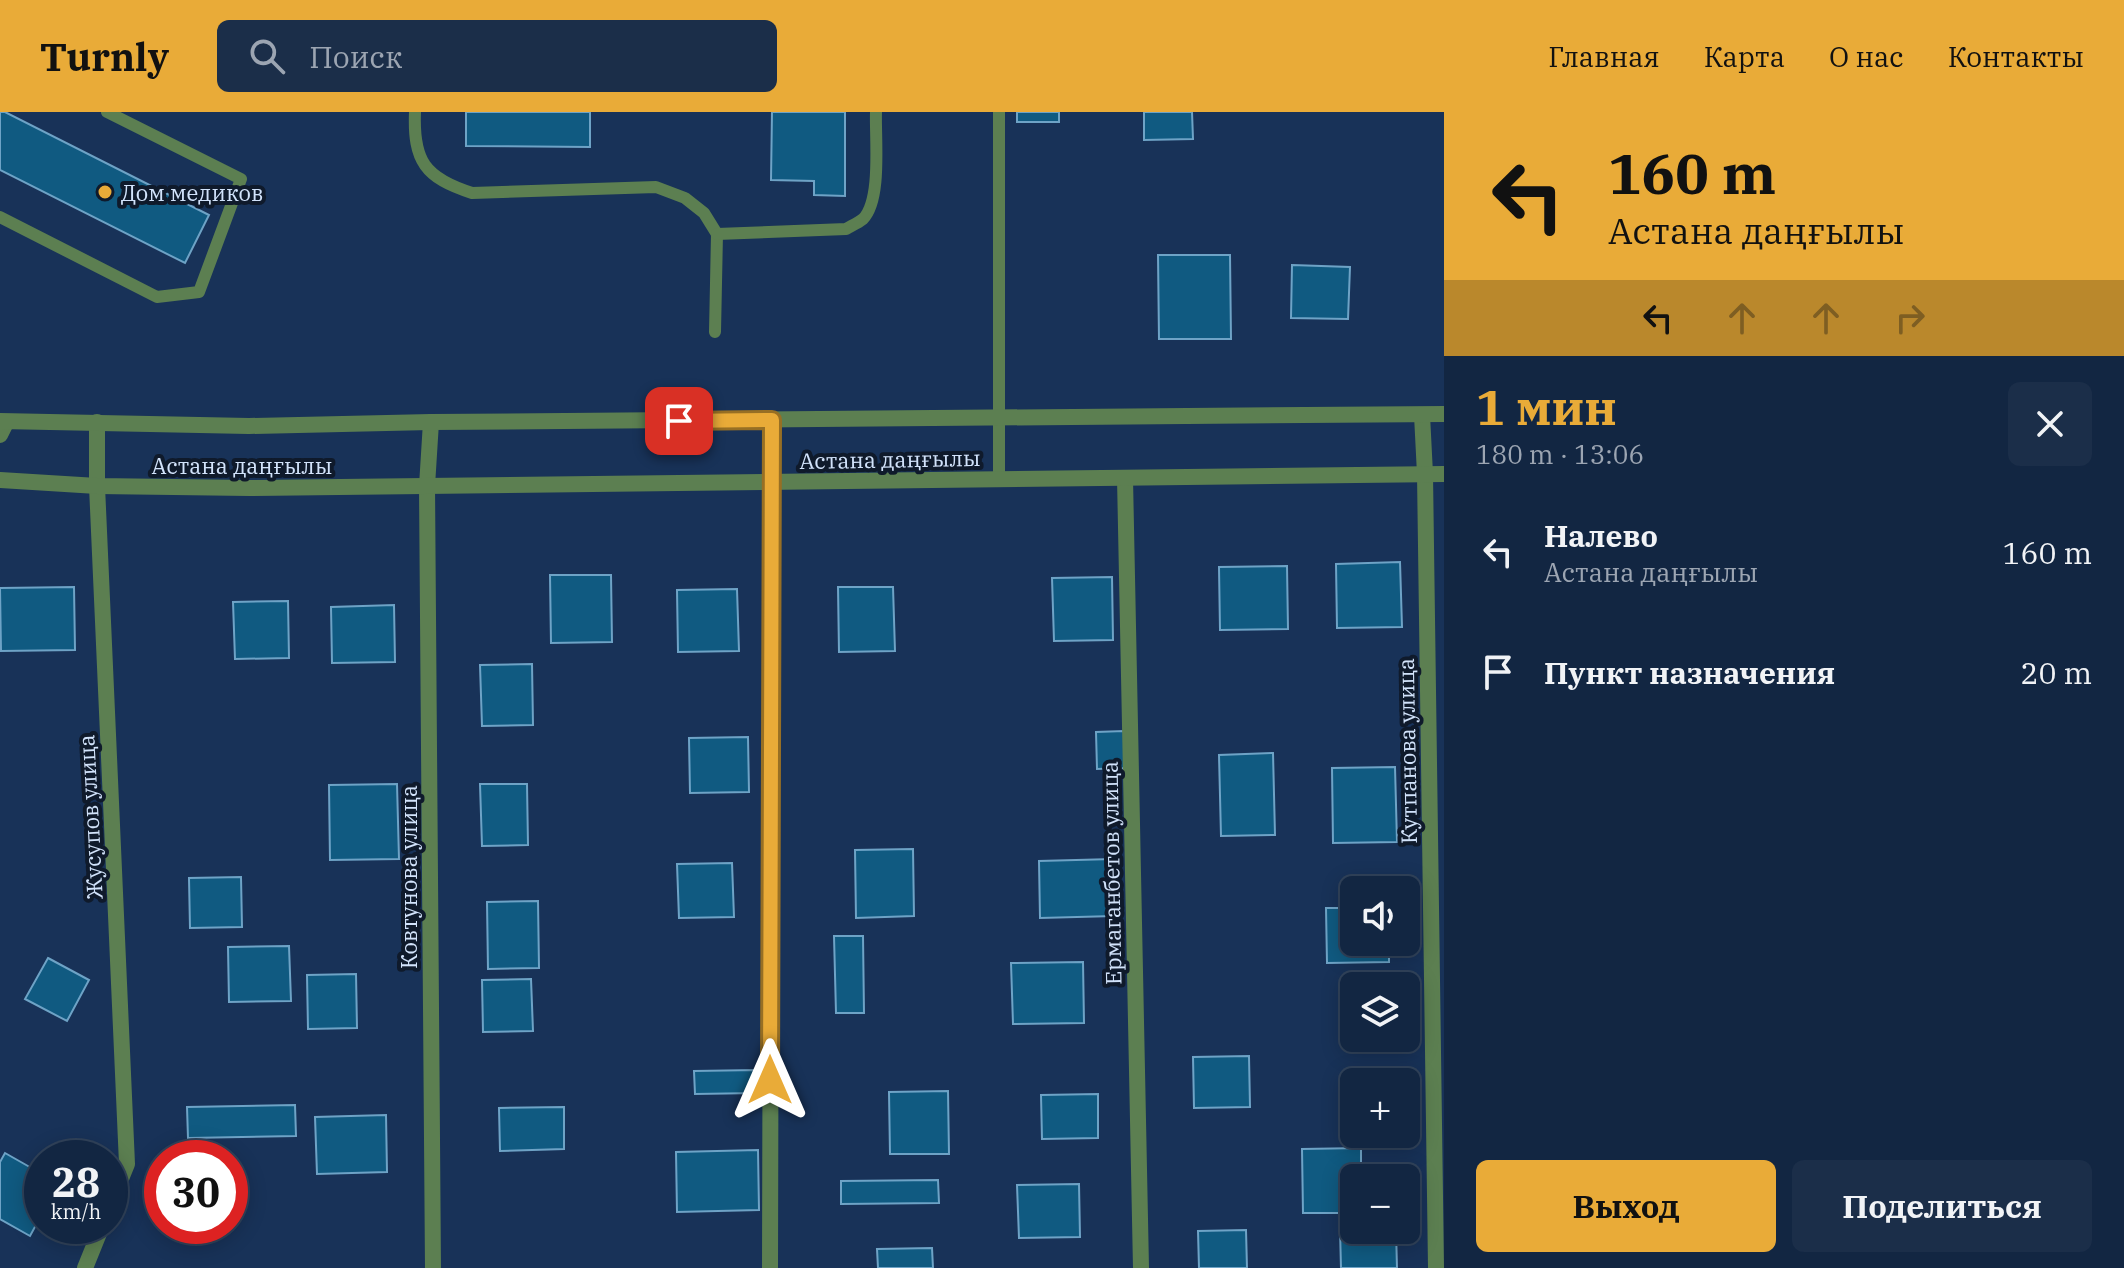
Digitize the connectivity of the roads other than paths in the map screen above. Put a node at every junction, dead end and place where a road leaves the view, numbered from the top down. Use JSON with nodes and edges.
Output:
{"nodes":[{"id":1,"x":107,"y":112,"type":"edge"},
{"id":2,"x":415,"y":112,"type":"edge"},
{"id":3,"x":876,"y":112,"type":"edge"},
{"id":4,"x":999,"y":112,"type":"edge"},
{"id":5,"x":0,"y":217,"type":"edge"},
{"id":6,"x":717,"y":234,"type":"junction"},
{"id":7,"x":715,"y":332,"type":"dead end"},
{"id":8,"x":1444,"y":414,"type":"edge"},
{"id":9,"x":1422,"y":415,"type":"junction"},
{"id":10,"x":997,"y":417,"type":"junction"},
{"id":11,"x":772,"y":420,"type":"junction"},
{"id":12,"x":97,"y":422,"type":"junction"},
{"id":13,"x":431,"y":422,"type":"junction"},
{"id":14,"x":2,"y":426,"type":"edge"},
{"id":15,"x":1425,"y":474,"type":"junction"},
{"id":16,"x":1444,"y":474,"type":"edge"},
{"id":17,"x":1125,"y":478,"type":"junction"},
{"id":18,"x":0,"y":480,"type":"edge"},
{"id":19,"x":999,"y":480,"type":"junction"},
{"id":20,"x":772,"y":483,"type":"junction"},
{"id":21,"x":97,"y":486,"type":"junction"},
{"id":22,"x":427,"y":486,"type":"junction"},
{"id":23,"x":126,"y":1140,"type":"edge"},
{"id":24,"x":95,"y":1244,"type":"edge"},
{"id":25,"x":85,"y":1268,"type":"edge"},
{"id":26,"x":433,"y":1268,"type":"edge"},
{"id":27,"x":770,"y":1268,"type":"edge"},
{"id":28,"x":1141,"y":1268,"type":"edge"},
{"id":29,"x":1436,"y":1268,"type":"edge"}],
"edges":[{"from":1,"to":5,"type":"lane"},
{"from":2,"to":6,"type":"lane"},
{"from":3,"to":6,"type":"lane"},
{"from":4,"to":10,"type":"lane"},
{"from":6,"to":7,"type":"lane"},
{"from":8,"to":9,"type":"street","name":"Астана даңғылы"},
{"from":9,"to":10,"type":"street","name":"Астана даңғылы"},
{"from":9,"to":15,"type":"street","name":"Кутпанова улица"},
{"from":10,"to":11,"type":"street","name":"Астана даңғылы"},
{"from":10,"to":19,"type":"lane"},
{"from":11,"to":13,"type":"street","name":"Астана даңғылы"},
{"from":11,"to":20,"type":"street"},
{"from":12,"to":13,"type":"street","name":"Астана даңғылы"},
{"from":12,"to":14,"type":"street","name":"Астана даңғылы"},
{"from":12,"to":21,"type":"street","name":"Жусупов улица"},
{"from":13,"to":22,"type":"street","name":"Ковтунова улица"},
{"from":15,"to":16,"type":"street","name":"Астана даңғылы"},
{"from":15,"to":17,"type":"street","name":"Астана даңғылы"},
{"from":15,"to":29,"type":"street","name":"Кутпанова улица"},
{"from":17,"to":19,"type":"street","name":"Астана даңғылы"},
{"from":17,"to":28,"type":"street","name":"Ермаганбетов улица"},
{"from":18,"to":21,"type":"street","name":"Астана даңғылы"},
{"from":19,"to":20,"type":"street","name":"Астана даңғылы"},
{"from":20,"to":22,"type":"street","name":"Астана даңғылы"},
{"from":20,"to":27,"type":"street"},
{"from":21,"to":22,"type":"street","name":"Астана даңғылы"},
{"from":21,"to":23,"type":"street","name":"Жусупов улица"},
{"from":22,"to":26,"type":"street","name":"Ковтунова улица"},
{"from":24,"to":25,"type":"street"}]}
